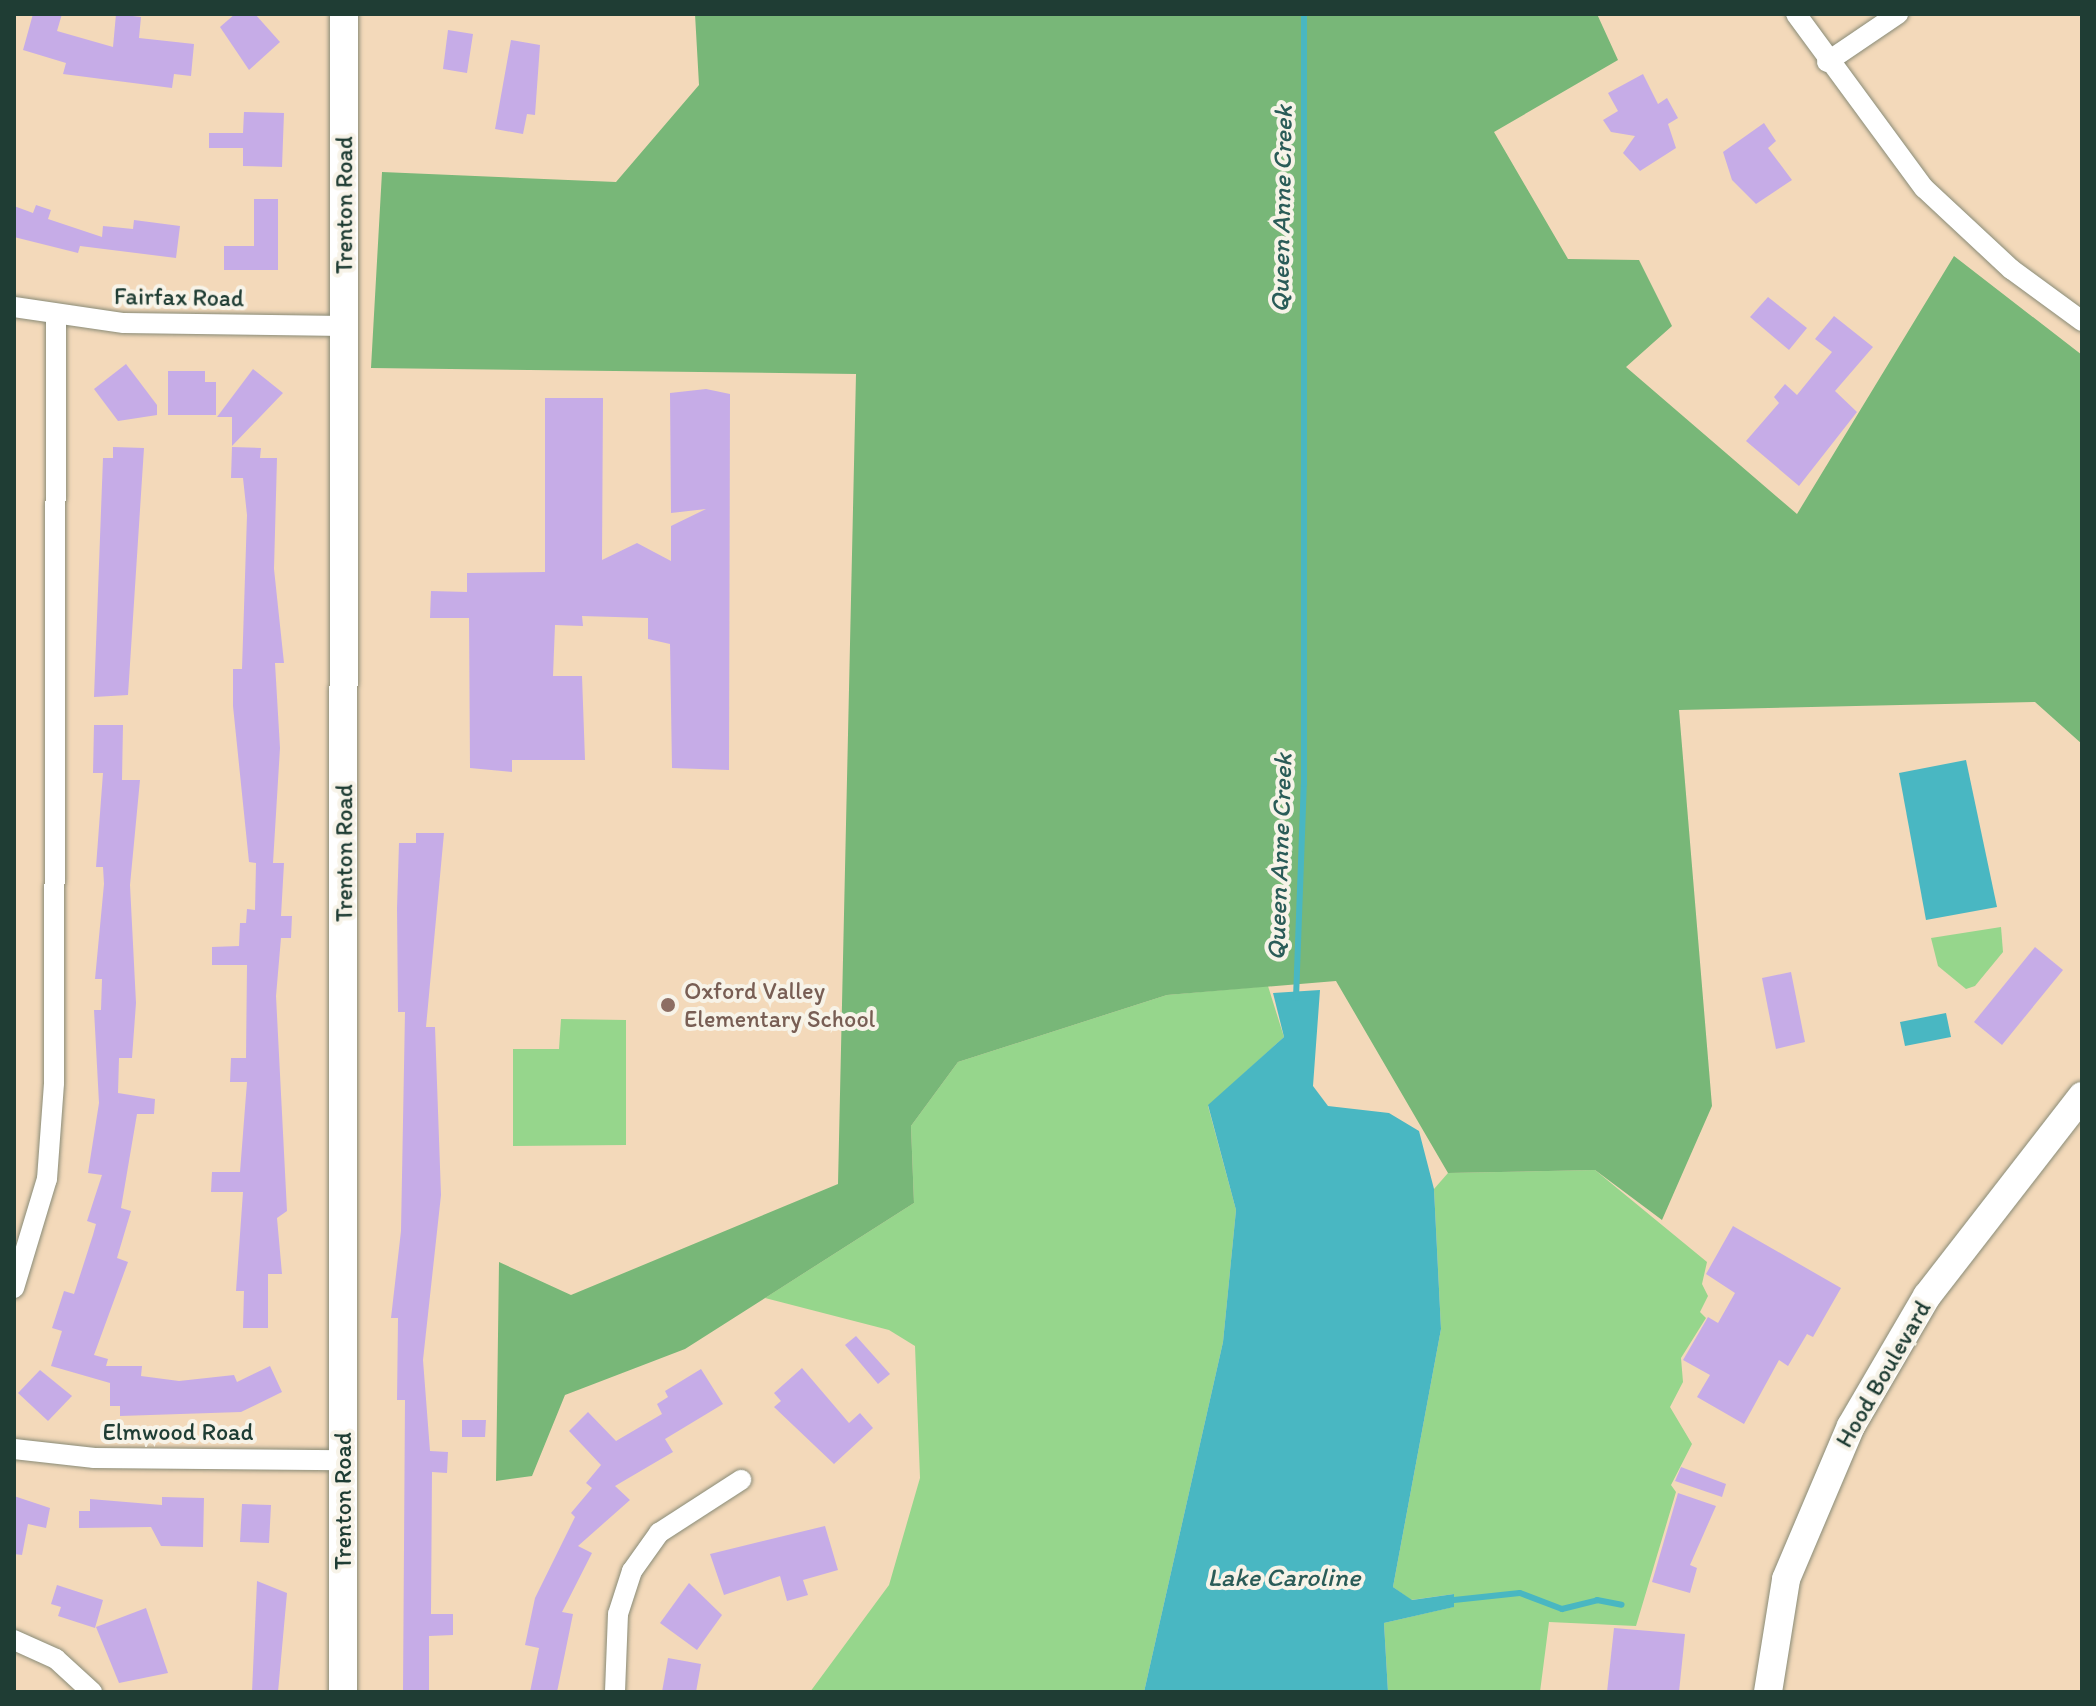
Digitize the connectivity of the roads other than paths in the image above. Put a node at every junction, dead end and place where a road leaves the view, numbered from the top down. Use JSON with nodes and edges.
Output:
{"nodes":[{"id":1,"x":344,"y":14,"type":"edge"},
{"id":2,"x":1796,"y":14,"type":"edge"},
{"id":3,"x":1898,"y":14,"type":"edge"},
{"id":4,"x":1827,"y":62,"type":"junction"},
{"id":5,"x":14,"y":307,"type":"edge"},
{"id":6,"x":56,"y":315,"type":"junction"},
{"id":7,"x":2082,"y":321,"type":"edge"},
{"id":8,"x":344,"y":326,"type":"junction"},
{"id":9,"x":2082,"y":1096,"type":"edge"},
{"id":10,"x":14,"y":1288,"type":"edge"},
{"id":11,"x":14,"y":1449,"type":"edge"},
{"id":12,"x":343,"y":1460,"type":"junction"},
{"id":13,"x":741,"y":1480,"type":"dead end"},
{"id":14,"x":14,"y":1640,"type":"edge"},
{"id":15,"x":92,"y":1692,"type":"edge"},
{"id":16,"x":343,"y":1692,"type":"edge"},
{"id":17,"x":615,"y":1692,"type":"edge"},
{"id":18,"x":1768,"y":1692,"type":"edge"}],
"edges":[{"from":1,"to":8,"type":"main road","name":"Trenton Road"},
{"from":2,"to":4,"type":"street"},
{"from":3,"to":4,"type":"street"},
{"from":4,"to":7,"type":"street"},
{"from":5,"to":6,"type":"street","name":"Fairfax Road"},
{"from":6,"to":8,"type":"street","name":"Fairfax Road"},
{"from":6,"to":10,"type":"street"},
{"from":8,"to":12,"type":"main road","name":"Trenton Road"},
{"from":9,"to":18,"type":"main road","name":"Hood Boulevard"},
{"from":11,"to":12,"type":"street","name":"Elmwood Road"},
{"from":12,"to":16,"type":"main road","name":"Trenton Road"},
{"from":13,"to":17,"type":"street"},
{"from":14,"to":15,"type":"street"}]}
